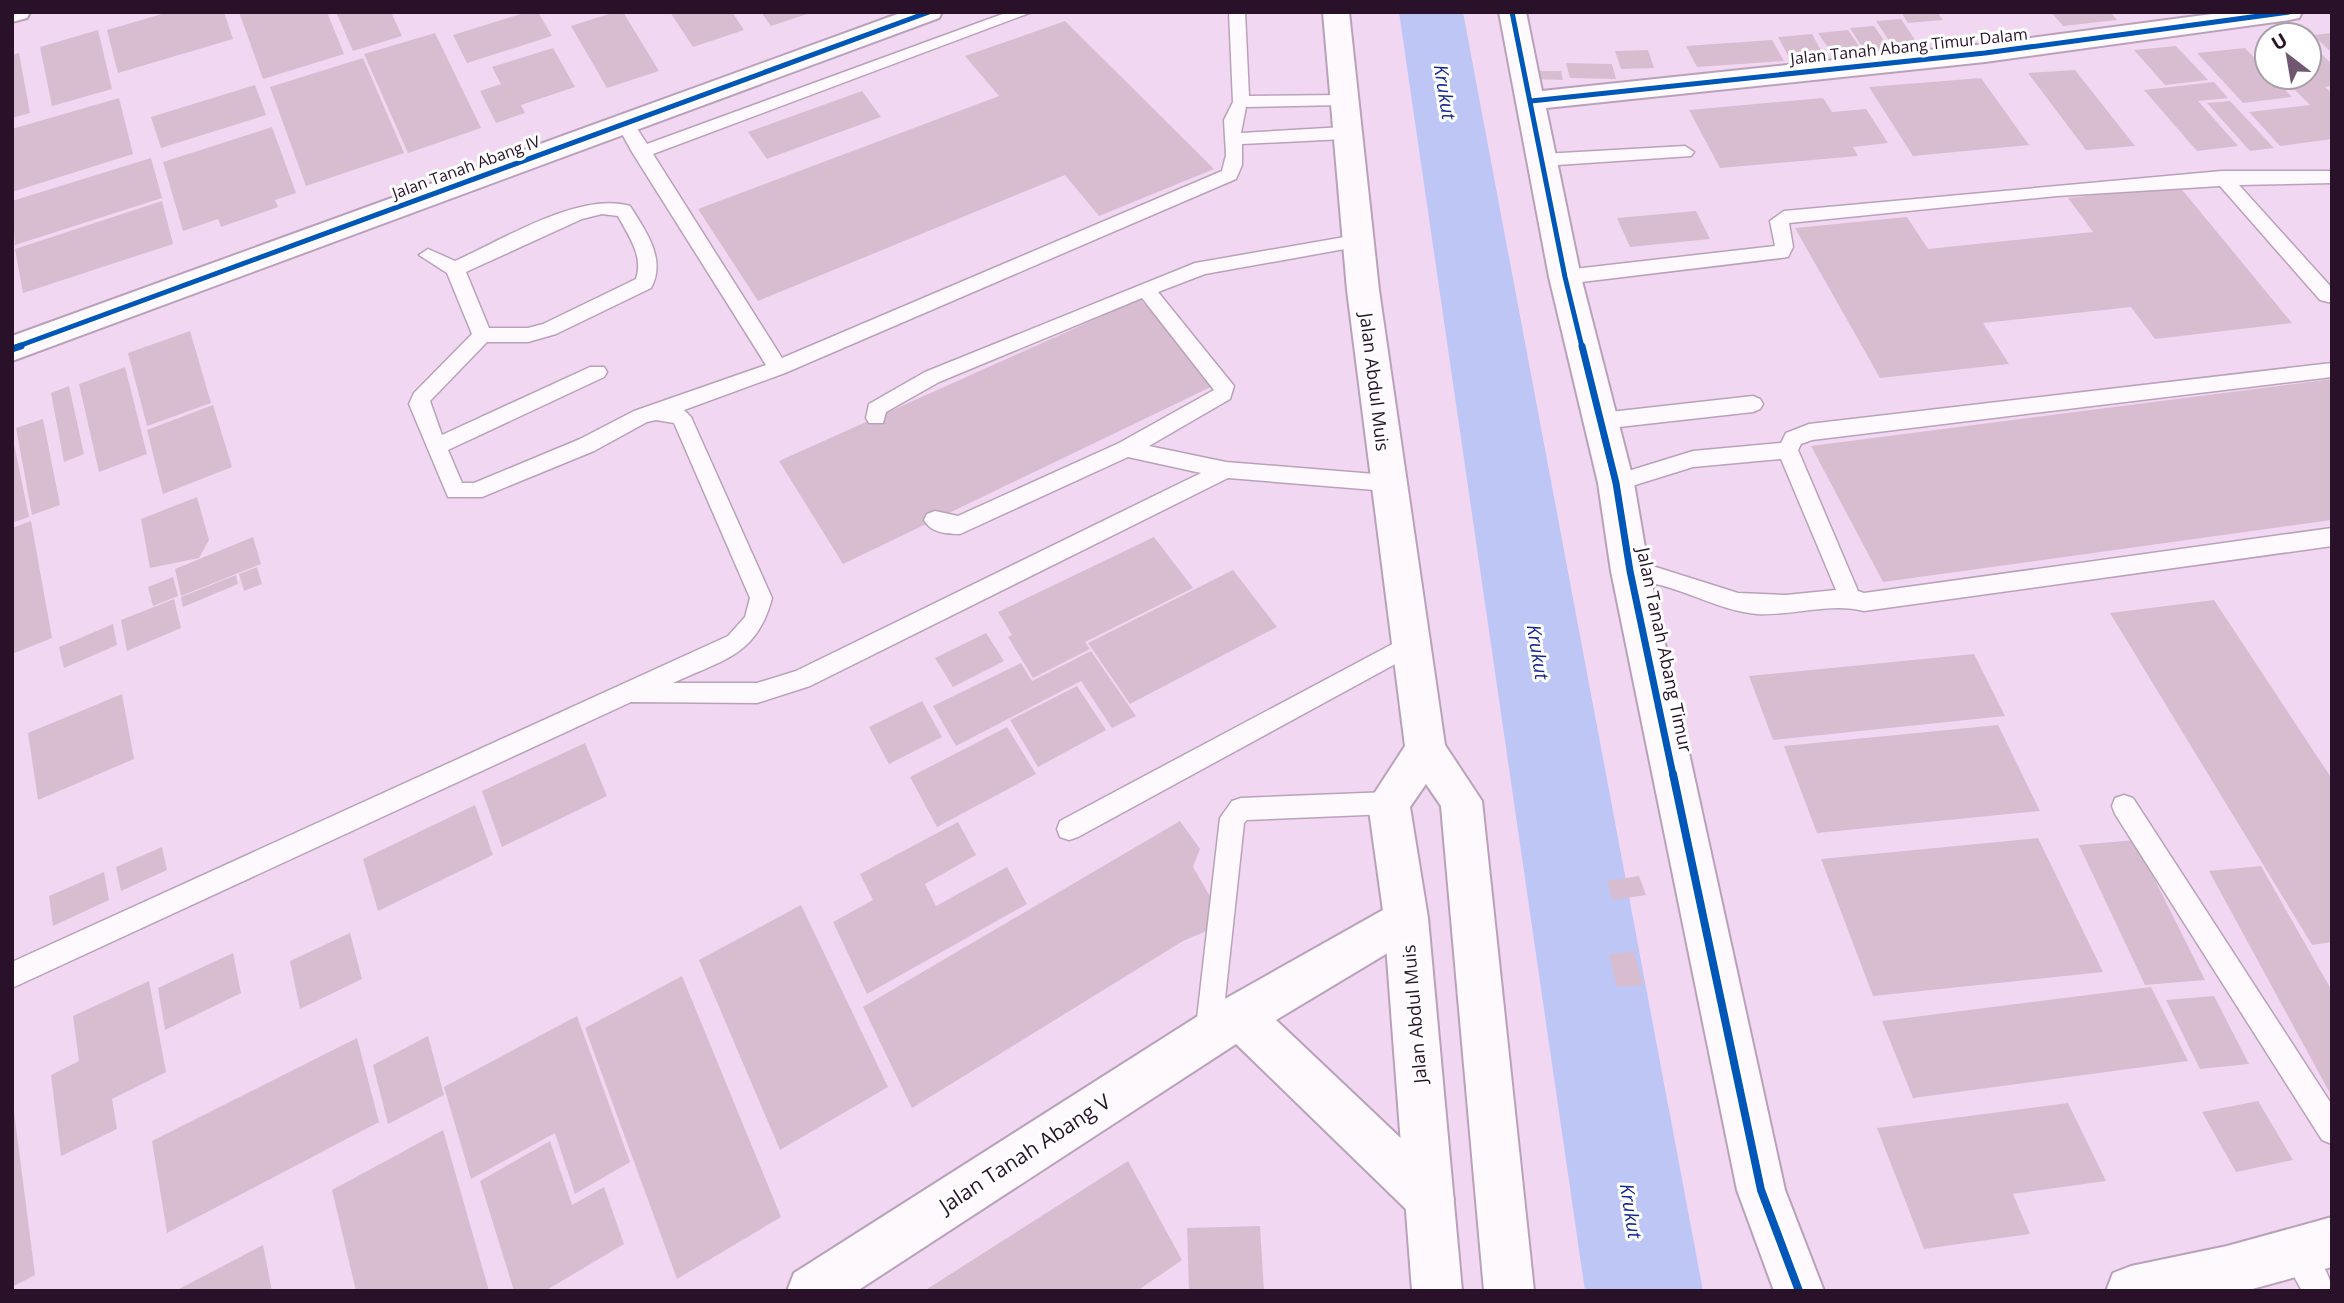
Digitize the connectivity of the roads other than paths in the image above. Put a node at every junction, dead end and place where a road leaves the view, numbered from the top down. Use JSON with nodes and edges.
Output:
{"nodes":[{"id":1,"x":929,"y":12,"type":"edge"},
{"id":2,"x":1024,"y":12,"type":"edge"},
{"id":3,"x":1237,"y":12,"type":"edge"},
{"id":4,"x":1336,"y":12,"type":"edge"},
{"id":5,"x":1512,"y":12,"type":"edge"},
{"id":6,"x":2289,"y":12,"type":"edge"},
{"id":7,"x":1342,"y":100,"type":"junction"},
{"id":8,"x":1531,"y":101,"type":"junction"},
{"id":9,"x":1241,"y":102,"type":"junction"},
{"id":10,"x":625,"y":123,"type":"junction"},
{"id":11,"x":1344,"y":134,"type":"junction"},
{"id":12,"x":1235,"y":139,"type":"junction"},
{"id":13,"x":641,"y":152,"type":"junction"},
{"id":14,"x":1685,"y":152,"type":"dead end"},
{"id":15,"x":1543,"y":160,"type":"junction"},
{"id":16,"x":2222,"y":177,"type":"junction"},
{"id":17,"x":2332,"y":177,"type":"edge"},
{"id":18,"x":1356,"y":241,"type":"junction"},
{"id":19,"x":428,"y":255,"type":"dead end"},
{"id":20,"x":455,"y":269,"type":"junction"},
{"id":21,"x":1565,"y":277,"type":"junction"},
{"id":22,"x":1145,"y":289,"type":"junction"},
{"id":23,"x":2332,"y":296,"type":"edge"},
{"id":24,"x":482,"y":335,"type":"junction"},
{"id":25,"x":12,"y":349,"type":"edge"},
{"id":26,"x":778,"y":368,"type":"junction"},
{"id":27,"x":2332,"y":370,"type":"edge"},
{"id":28,"x":597,"y":372,"type":"dead end"},
{"id":29,"x":1753,"y":404,"type":"dead end"},
{"id":30,"x":656,"y":412,"type":"junction"},
{"id":31,"x":876,"y":418,"type":"dead end"},
{"id":32,"x":1601,"y":421,"type":"junction"},
{"id":33,"x":437,"y":446,"type":"junction"},
{"id":34,"x":1126,"y":449,"type":"junction"},
{"id":35,"x":1787,"y":450,"type":"junction"},
{"id":36,"x":1226,"y":470,"type":"junction"},
{"id":37,"x":1387,"y":483,"type":"junction"},
{"id":38,"x":1616,"y":483,"type":"junction"},
{"id":39,"x":935,"y":520,"type":"dead end"},
{"id":40,"x":2332,"y":537,"type":"edge"},
{"id":41,"x":1630,"y":571,"type":"junction"},
{"id":42,"x":1850,"y":598,"type":"junction"},
{"id":43,"x":1413,"y":643,"type":"junction"},
{"id":44,"x":627,"y":693,"type":"junction"},
{"id":45,"x":1426,"y":750,"type":"junction"},
{"id":46,"x":1389,"y":803,"type":"junction"},
{"id":47,"x":2124,"y":806,"type":"dead end"},
{"id":48,"x":1069,"y":829,"type":"dead end"},
{"id":49,"x":1406,"y":918,"type":"junction"},
{"id":50,"x":12,"y":975,"type":"edge"},
{"id":51,"x":1224,"y":1026,"type":"junction"},
{"id":52,"x":2332,"y":1130,"type":"edge"},
{"id":53,"x":1430,"y":1199,"type":"junction"},
{"id":54,"x":2315,"y":1261,"type":"edge"},
{"id":55,"x":2232,"y":1281,"type":"edge"},
{"id":56,"x":812,"y":1291,"type":"edge"},
{"id":57,"x":1437,"y":1291,"type":"edge"},
{"id":58,"x":1509,"y":1291,"type":"edge"},
{"id":59,"x":1799,"y":1291,"type":"edge"},
{"id":60,"x":2132,"y":1291,"type":"edge"}],
"edges":[{"from":1,"to":10,"type":"street","name":"Jalan Tanah Abang IV"},
{"from":2,"to":13,"type":"lane"},
{"from":3,"to":9,"type":"lane"},
{"from":4,"to":7,"type":"street","name":"Jalan Abdul Muis"},
{"from":5,"to":8,"type":"street","name":"Jalan Tanah Abang Timur"},
{"from":6,"to":8,"type":"street","name":"Jalan Tanah Abang Timur Dalam"},
{"from":7,"to":9,"type":"lane"},
{"from":7,"to":11,"type":"street","name":"Jalan Abdul Muis"},
{"from":8,"to":15,"type":"street","name":"Jalan Tanah Abang Timur"},
{"from":9,"to":12,"type":"lane"},
{"from":10,"to":13,"type":"lane"},
{"from":10,"to":25,"type":"street","name":"Jalan Tanah Abang IV"},
{"from":11,"to":12,"type":"lane"},
{"from":11,"to":18,"type":"street","name":"Jalan Abdul Muis"},
{"from":12,"to":26,"type":"lane"},
{"from":13,"to":26,"type":"lane"},
{"from":14,"to":15,"type":"lane"},
{"from":15,"to":21,"type":"street","name":"Jalan Tanah Abang Timur"},
{"from":16,"to":17,"type":"lane"},
{"from":16,"to":21,"type":"lane"},
{"from":16,"to":23,"type":"lane"},
{"from":18,"to":22,"type":"lane"},
{"from":18,"to":37,"type":"street","name":"Jalan Abdul Muis"},
{"from":19,"to":20,"type":"lane"},
{"from":20,"to":24,"type":"lane"},
{"from":20,"to":24,"type":"lane"},
{"from":21,"to":32,"type":"street","name":"Jalan Tanah Abang Timur"},
{"from":22,"to":31,"type":"lane"},
{"from":22,"to":34,"type":"lane"},
{"from":24,"to":33,"type":"lane"},
{"from":26,"to":30,"type":"lane"},
{"from":27,"to":35,"type":"lane"},
{"from":28,"to":33,"type":"lane"},
{"from":29,"to":32,"type":"lane"},
{"from":30,"to":33,"type":"lane"},
{"from":30,"to":44,"type":"lane"},
{"from":32,"to":38,"type":"street","name":"Jalan Tanah Abang Timur"},
{"from":34,"to":36,"type":"lane"},
{"from":34,"to":39,"type":"lane"},
{"from":35,"to":38,"type":"lane"},
{"from":35,"to":42,"type":"lane"},
{"from":36,"to":37,"type":"lane"},
{"from":36,"to":44,"type":"lane"},
{"from":37,"to":43,"type":"street","name":"Jalan Abdul Muis"},
{"from":38,"to":41,"type":"street","name":"Jalan Tanah Abang Timur"},
{"from":40,"to":42,"type":"lane"},
{"from":41,"to":42,"type":"lane"},
{"from":41,"to":59,"type":"street","name":"Jalan Tanah Abang Timur"},
{"from":43,"to":45,"type":"street","name":"Jalan Abdul Muis"},
{"from":43,"to":48,"type":"lane"},
{"from":44,"to":50,"type":"lane"},
{"from":45,"to":46,"type":"street"},
{"from":45,"to":58,"type":"street","name":"Jalan Abdul Muis"},
{"from":46,"to":49,"type":"street","name":"Jalan Abdul Muis"},
{"from":46,"to":51,"type":"lane"},
{"from":47,"to":52,"type":"lane"},
{"from":49,"to":51,"type":"street","name":"Jalan Tanah Abang V"},
{"from":49,"to":53,"type":"street","name":"Jalan Abdul Muis"},
{"from":51,"to":53,"type":"street"},
{"from":51,"to":56,"type":"street","name":"Jalan Tanah Abang V"},
{"from":53,"to":57,"type":"street","name":"Jalan Abdul Muis"},
{"from":54,"to":55,"type":"street"},
{"from":55,"to":60,"type":"street"}]}
